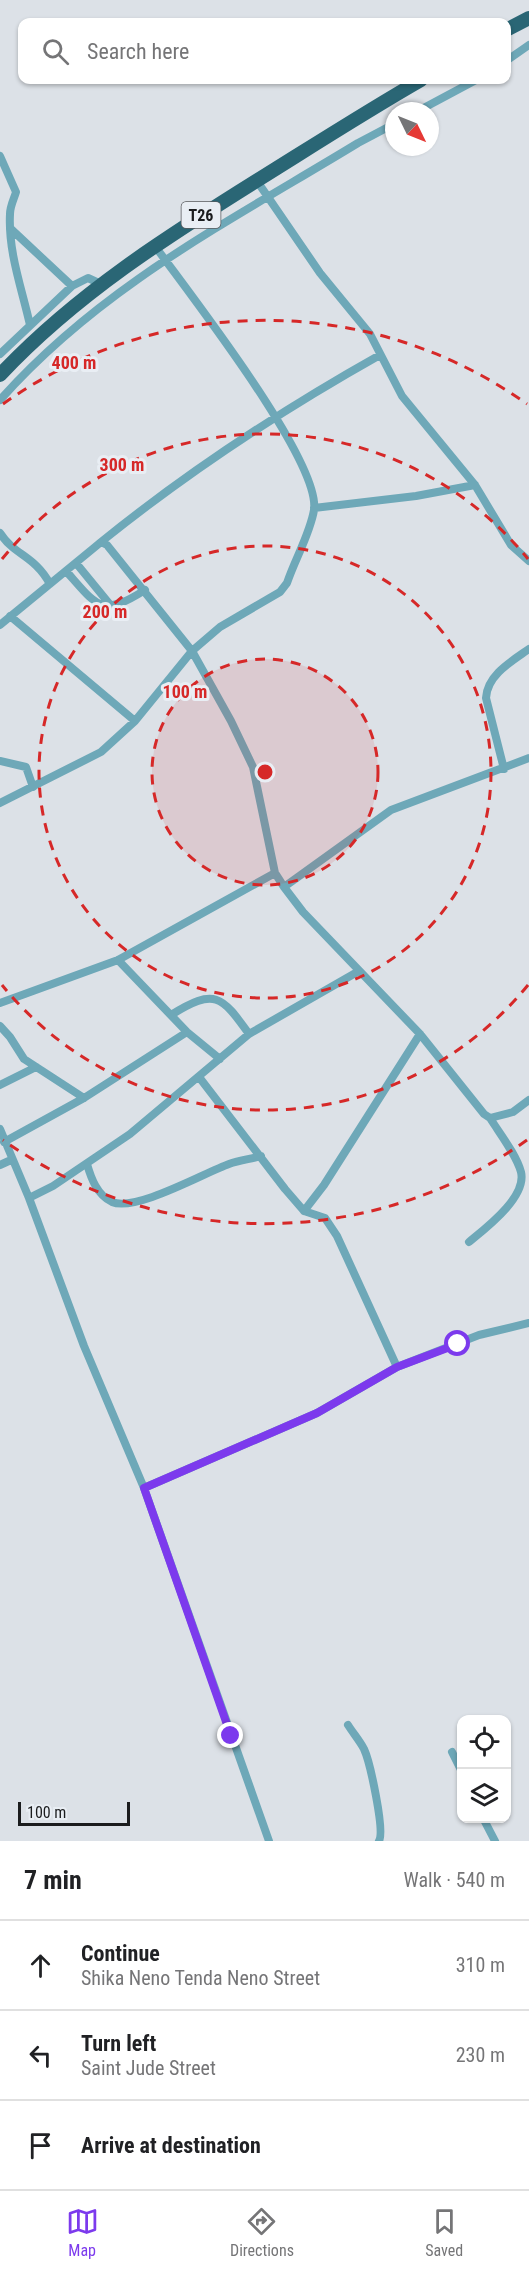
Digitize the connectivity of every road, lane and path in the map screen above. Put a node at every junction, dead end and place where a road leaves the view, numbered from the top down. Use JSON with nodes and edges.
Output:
{"nodes":[{"id":1,"x":529,"y":18,"type":"edge"},
{"id":2,"x":511,"y":28,"type":"edge"},
{"id":3,"x":529,"y":45,"type":"edge"},
{"id":4,"x":511,"y":58,"type":"edge"},
{"id":5,"x":415,"y":84,"type":"edge"},
{"id":6,"x":469,"y":84,"type":"edge"},
{"id":7,"x":435,"y":102,"type":"edge"},
{"id":8,"x":385,"y":129,"type":"edge"},
{"id":9,"x":0,"y":156,"type":"edge"},
{"id":10,"x":257,"y":181,"type":"junction"},
{"id":11,"x":268,"y":199,"type":"junction"},
{"id":12,"x":11,"y":229,"type":"junction"},
{"id":13,"x":155,"y":246,"type":"junction"},
{"id":14,"x":165,"y":259,"type":"junction"},
{"id":15,"x":101,"y":284,"type":"junction"},
{"id":16,"x":72,"y":286,"type":"junction"},
{"id":17,"x":30,"y":325,"type":"junction"},
{"id":18,"x":0,"y":354,"type":"edge"},
{"id":19,"x":380,"y":355,"type":"junction"},
{"id":20,"x":0,"y":375,"type":"edge"},
{"id":21,"x":0,"y":400,"type":"edge"},
{"id":22,"x":275,"y":416,"type":"junction"},
{"id":23,"x":475,"y":485,"type":"junction"},
{"id":24,"x":314,"y":508,"type":"junction"},
{"id":25,"x":0,"y":533,"type":"edge"},
{"id":26,"x":101,"y":542,"type":"junction"},
{"id":27,"x":529,"y":561,"type":"edge"},
{"id":28,"x":76,"y":563,"type":"junction"},
{"id":29,"x":66,"y":571,"type":"junction"},
{"id":30,"x":50,"y":584,"type":"junction"},
{"id":31,"x":145,"y":590,"type":"junction"},
{"id":32,"x":112,"y":607,"type":"junction"},
{"id":33,"x":10,"y":616,"type":"junction"},
{"id":34,"x":0,"y":625,"type":"edge"},
{"id":35,"x":529,"y":649,"type":"edge"},
{"id":36,"x":192,"y":651,"type":"junction"},
{"id":37,"x":135,"y":721,"type":"junction"},
{"id":38,"x":529,"y":758,"type":"edge"},
{"id":39,"x":0,"y":761,"type":"edge"},
{"id":40,"x":504,"y":769,"type":"junction"},
{"id":41,"x":33,"y":787,"type":"junction"},
{"id":42,"x":0,"y":804,"type":"edge"},
{"id":43,"x":275,"y":873,"type":"junction"},
{"id":44,"x":284,"y":887,"type":"junction"},
{"id":45,"x":118,"y":960,"type":"junction"},
{"id":46,"x":359,"y":971,"type":"junction"},
{"id":47,"x":0,"y":1003,"type":"edge"},
{"id":48,"x":171,"y":1015,"type":"junction"},
{"id":49,"x":0,"y":1026,"type":"edge"},
{"id":50,"x":187,"y":1032,"type":"junction"},
{"id":51,"x":249,"y":1034,"type":"junction"},
{"id":52,"x":420,"y":1034,"type":"junction"},
{"id":53,"x":220,"y":1059,"type":"junction"},
{"id":54,"x":36,"y":1067,"type":"junction"},
{"id":55,"x":200,"y":1077,"type":"junction"},
{"id":56,"x":0,"y":1085,"type":"edge"},
{"id":57,"x":84,"y":1098,"type":"junction"},
{"id":58,"x":529,"y":1100,"type":"edge"},
{"id":59,"x":490,"y":1118,"type":"junction"},
{"id":60,"x":0,"y":1129,"type":"edge"},
{"id":61,"x":4,"y":1142,"type":"junction"},
{"id":62,"x":261,"y":1156,"type":"junction"},
{"id":63,"x":12,"y":1160,"type":"junction"},
{"id":64,"x":87,"y":1164,"type":"junction"},
{"id":65,"x":0,"y":1165,"type":"edge"},
{"id":66,"x":29,"y":1198,"type":"junction"},
{"id":67,"x":304,"y":1211,"type":"junction"},
{"id":68,"x":469,"y":1242,"type":"dead end"},
{"id":69,"x":529,"y":1323,"type":"edge"},
{"id":70,"x":397,"y":1367,"type":"junction"},
{"id":71,"x":144,"y":1488,"type":"junction"},
{"id":72,"x":348,"y":1725,"type":"dead end"},
{"id":73,"x":452,"y":1752,"type":"dead end"},
{"id":74,"x":460,"y":1769,"type":"edge"},
{"id":75,"x":486,"y":1823,"type":"edge"},
{"id":76,"x":269,"y":1841,"type":"edge"},
{"id":77,"x":379,"y":1841,"type":"edge"},
{"id":78,"x":495,"y":1841,"type":"edge"}],
"edges":[{"from":1,"to":2,"type":"highway"},
{"from":3,"to":4,"type":"street"},
{"from":5,"to":10,"type":"highway","number":"T26"},
{"from":6,"to":7,"type":"street"},
{"from":8,"to":11,"type":"street"},
{"from":9,"to":12,"type":"street"},
{"from":10,"to":11,"type":"street"},
{"from":10,"to":13,"type":"highway","number":"T26"},
{"from":11,"to":14,"type":"street"},
{"from":11,"to":19,"type":"street"},
{"from":12,"to":16,"type":"street"},
{"from":12,"to":17,"type":"street"},
{"from":13,"to":14,"type":"street"},
{"from":13,"to":15,"type":"highway","number":"T26"},
{"from":14,"to":21,"type":"street"},
{"from":14,"to":22,"type":"street"},
{"from":15,"to":16,"type":"street"},
{"from":15,"to":20,"type":"highway","number":"T26"},
{"from":16,"to":17,"type":"street"},
{"from":17,"to":18,"type":"street"},
{"from":19,"to":22,"type":"street"},
{"from":19,"to":23,"type":"street"},
{"from":22,"to":24,"type":"street"},
{"from":22,"to":26,"type":"street"},
{"from":23,"to":24,"type":"street"},
{"from":23,"to":27,"type":"street"},
{"from":24,"to":36,"type":"street"},
{"from":25,"to":30,"type":"street"},
{"from":26,"to":28,"type":"street"},
{"from":26,"to":31,"type":"street"},
{"from":28,"to":29,"type":"street"},
{"from":28,"to":32,"type":"street"},
{"from":29,"to":30,"type":"street"},
{"from":29,"to":32,"type":"street"},
{"from":30,"to":33,"type":"street"},
{"from":31,"to":32,"type":"street"},
{"from":31,"to":36,"type":"street"},
{"from":33,"to":34,"type":"street"},
{"from":33,"to":37,"type":"street"},
{"from":35,"to":40,"type":"street"},
{"from":36,"to":37,"type":"street"},
{"from":36,"to":43,"type":"street"},
{"from":37,"to":41,"type":"street"},
{"from":38,"to":40,"type":"street"},
{"from":39,"to":41,"type":"street"},
{"from":40,"to":44,"type":"street"},
{"from":41,"to":42,"type":"street"},
{"from":43,"to":44,"type":"street"},
{"from":43,"to":45,"type":"street"},
{"from":44,"to":46,"type":"street"},
{"from":45,"to":47,"type":"street"},
{"from":45,"to":48,"type":"street"},
{"from":46,"to":51,"type":"street"},
{"from":46,"to":52,"type":"street"},
{"from":48,"to":50,"type":"street"},
{"from":48,"to":51,"type":"street"},
{"from":49,"to":54,"type":"street"},
{"from":50,"to":53,"type":"street"},
{"from":50,"to":57,"type":"street"},
{"from":51,"to":53,"type":"street"},
{"from":52,"to":59,"type":"street"},
{"from":52,"to":67,"type":"street"},
{"from":53,"to":55,"type":"street"},
{"from":54,"to":56,"type":"street"},
{"from":54,"to":57,"type":"street"},
{"from":55,"to":62,"type":"street"},
{"from":55,"to":64,"type":"street"},
{"from":57,"to":61,"type":"street"},
{"from":58,"to":59,"type":"street"},
{"from":59,"to":68,"type":"street"},
{"from":60,"to":61,"type":"street"},
{"from":61,"to":63,"type":"street"},
{"from":62,"to":64,"type":"street"},
{"from":62,"to":67,"type":"street"},
{"from":63,"to":65,"type":"street"},
{"from":63,"to":66,"type":"street"},
{"from":64,"to":66,"type":"street"},
{"from":66,"to":71,"type":"street"},
{"from":67,"to":70,"type":"street"},
{"from":69,"to":70,"type":"street"},
{"from":70,"to":71,"type":"street"},
{"from":71,"to":76,"type":"street"},
{"from":72,"to":77,"type":"street"},
{"from":73,"to":74,"type":"street"},
{"from":75,"to":78,"type":"street"}]}
